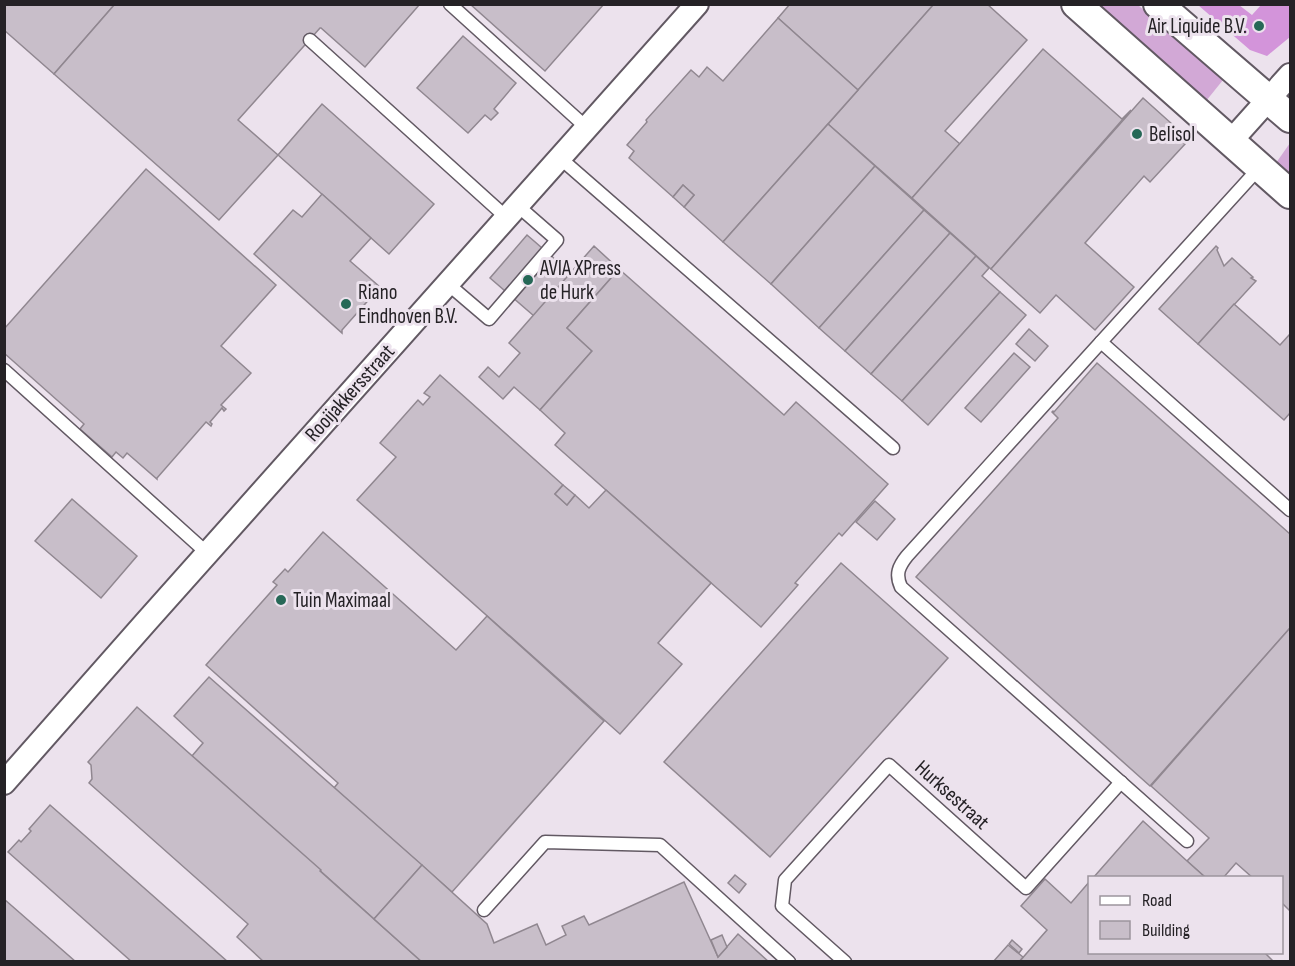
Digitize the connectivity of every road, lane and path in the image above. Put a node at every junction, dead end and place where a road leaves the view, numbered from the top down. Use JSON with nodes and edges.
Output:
{"nodes":[{"id":1,"x":450,"y":4,"type":"edge"},
{"id":2,"x":697,"y":4,"type":"edge"},
{"id":3,"x":1076,"y":4,"type":"edge"},
{"id":4,"x":1158,"y":4,"type":"edge"},
{"id":5,"x":310,"y":40,"type":"dead end"},
{"id":6,"x":1290,"y":75,"type":"edge"},
{"id":7,"x":1269,"y":99,"type":"junction"},
{"id":8,"x":1290,"y":118,"type":"edge"},
{"id":9,"x":587,"y":128,"type":"junction"},
{"id":10,"x":1231,"y":141,"type":"junction"},
{"id":11,"x":561,"y":158,"type":"junction"},
{"id":12,"x":1260,"y":167,"type":"junction"},
{"id":13,"x":1290,"y":194,"type":"edge"},
{"id":14,"x":513,"y":212,"type":"junction"},
{"id":15,"x":448,"y":284,"type":"junction"},
{"id":16,"x":1101,"y":342,"type":"junction"},
{"id":17,"x":4,"y":370,"type":"edge"},
{"id":18,"x":893,"y":448,"type":"dead end"},
{"id":19,"x":1290,"y":510,"type":"edge"},
{"id":20,"x":207,"y":553,"type":"junction"},
{"id":21,"x":1121,"y":782,"type":"junction"},
{"id":22,"x":4,"y":783,"type":"edge"},
{"id":23,"x":1186,"y":841,"type":"dead end"},
{"id":24,"x":484,"y":910,"type":"dead end"},
{"id":25,"x":789,"y":962,"type":"edge"},
{"id":26,"x":845,"y":962,"type":"edge"}],
"edges":[{"from":1,"to":9,"type":"lane"},
{"from":2,"to":9,"type":"street","name":"Rooijakkersstraat"},
{"from":3,"to":10,"type":"street"},
{"from":4,"to":7,"type":"street"},
{"from":5,"to":14,"type":"lane"},
{"from":6,"to":7,"type":"street"},
{"from":7,"to":8,"type":"street"},
{"from":7,"to":10,"type":"street"},
{"from":9,"to":11,"type":"street","name":"Rooijakkersstraat"},
{"from":10,"to":12,"type":"street"},
{"from":11,"to":14,"type":"street","name":"Rooijakkersstraat"},
{"from":11,"to":18,"type":"lane"},
{"from":12,"to":13,"type":"street"},
{"from":12,"to":16,"type":"lane"},
{"from":14,"to":15,"type":"street","name":"Rooijakkersstraat"},
{"from":14,"to":15,"type":"lane"},
{"from":15,"to":20,"type":"street","name":"Rooijakkersstraat"},
{"from":16,"to":19,"type":"lane"},
{"from":16,"to":21,"type":"lane"},
{"from":17,"to":20,"type":"lane"},
{"from":20,"to":22,"type":"street","name":"Rooijakkersstraat"},
{"from":21,"to":23,"type":"lane"},
{"from":21,"to":26,"type":"lane","name":"Hurksestraat"},
{"from":24,"to":25,"type":"lane"}]}
